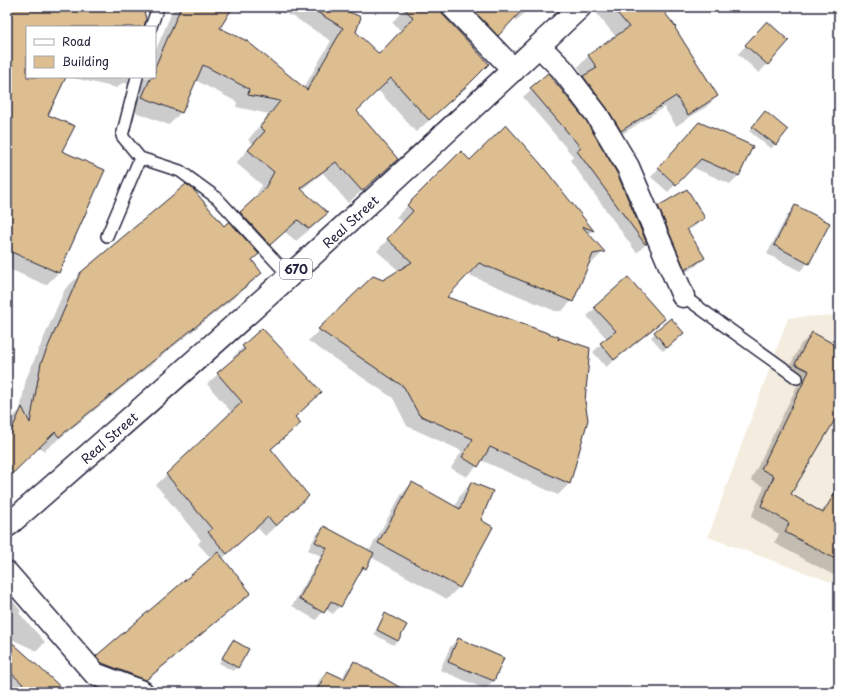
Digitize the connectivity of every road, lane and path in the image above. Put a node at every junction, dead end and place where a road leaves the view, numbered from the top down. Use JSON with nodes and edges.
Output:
{"nodes":[{"id":1,"x":158,"y":7,"type":"edge"},
{"id":2,"x":453,"y":7,"type":"edge"},
{"id":3,"x":580,"y":7,"type":"edge"},
{"id":4,"x":151,"y":26,"type":"edge"},
{"id":5,"x":538,"y":46,"type":"junction"},
{"id":6,"x":514,"y":70,"type":"junction"},
{"id":7,"x":137,"y":78,"type":"edge"},
{"id":8,"x":140,"y":158,"type":"junction"},
{"id":9,"x":107,"y":236,"type":"dead end"},
{"id":10,"x":289,"y":276,"type":"junction"},
{"id":11,"x":683,"y":296,"type":"joint"},
{"id":12,"x":796,"y":378,"type":"dead end"},
{"id":13,"x":7,"y":526,"type":"edge"},
{"id":14,"x":7,"y":572,"type":"edge"},
{"id":15,"x":142,"y":692,"type":"edge"}],
"edges":[{"from":1,"to":4,"type":"lane"},
{"from":2,"to":6,"type":"main road"},
{"from":3,"to":5,"type":"main road","name":"Real Street","number":"670"},
{"from":5,"to":6,"type":"main road","name":"Real Street","number":"670"},
{"from":5,"to":11,"type":"main road"},
{"from":6,"to":10,"type":"main road","name":"Real Street","number":"670"},
{"from":7,"to":8,"type":"lane"},
{"from":8,"to":9,"type":"lane"},
{"from":8,"to":10,"type":"lane"},
{"from":10,"to":13,"type":"main road","name":"Real Street","number":"670"},
{"from":11,"to":12,"type":"lane"},
{"from":14,"to":15,"type":"main road"}]}
